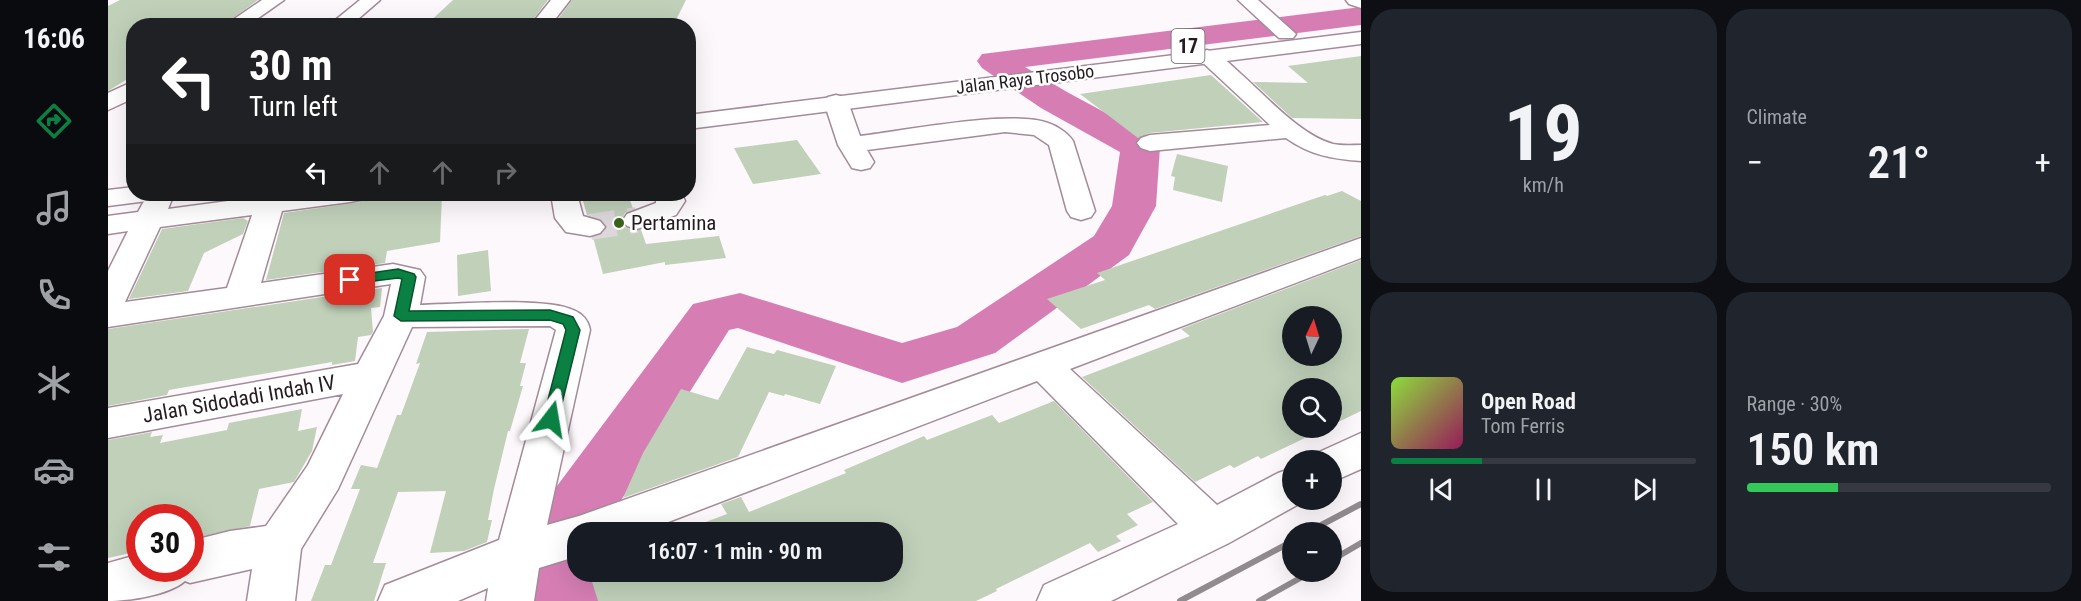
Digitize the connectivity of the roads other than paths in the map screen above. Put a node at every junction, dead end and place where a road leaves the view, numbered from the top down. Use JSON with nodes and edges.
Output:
{"nodes":[{"id":1,"x":274,"y":0,"type":"edge"},
{"id":2,"x":371,"y":0,"type":"edge"},
{"id":3,"x":561,"y":0,"type":"edge"},
{"id":4,"x":1247,"y":0,"type":"edge"},
{"id":5,"x":1355,"y":0,"type":"edge"},
{"id":6,"x":1361,"y":3,"type":"edge"},
{"id":7,"x":246,"y":18,"type":"edge"},
{"id":8,"x":347,"y":18,"type":"edge"},
{"id":9,"x":546,"y":18,"type":"edge"},
{"id":10,"x":1361,"y":26,"type":"edge"},
{"id":11,"x":1279,"y":30,"type":"junction"},
{"id":12,"x":1361,"y":38,"type":"edge"},
{"id":13,"x":1207,"y":56,"type":"junction"},
{"id":14,"x":1010,"y":75,"type":"junction"},
{"id":15,"x":126,"y":93,"type":"edge"},
{"id":16,"x":836,"y":102,"type":"junction"},
{"id":17,"x":108,"y":103,"type":"edge"},
{"id":18,"x":696,"y":107,"type":"edge"},
{"id":19,"x":696,"y":121,"type":"edge"},
{"id":20,"x":1291,"y":130,"type":"junction"},
{"id":21,"x":1150,"y":143,"type":"dead end"},
{"id":22,"x":1361,"y":153,"type":"edge"},
{"id":23,"x":126,"y":178,"type":"edge"},
{"id":24,"x":108,"y":180,"type":"edge"},
{"id":25,"x":108,"y":198,"type":"edge"},
{"id":26,"x":240,"y":201,"type":"edge"},
{"id":27,"x":270,"y":201,"type":"edge"},
{"id":28,"x":565,"y":201,"type":"edge"},
{"id":29,"x":671,"y":201,"type":"edge"},
{"id":30,"x":146,"y":207,"type":"edge"},
{"id":31,"x":1081,"y":211,"type":"dead end"},
{"id":32,"x":637,"y":220,"type":"tunnel mouth"},
{"id":33,"x":108,"y":225,"type":"edge"},
{"id":34,"x":590,"y":227,"type":"tunnel mouth"},
{"id":35,"x":1361,"y":247,"type":"edge"},
{"id":36,"x":242,"y":295,"type":"junction"},
{"id":37,"x":108,"y":304,"type":"edge"},
{"id":38,"x":108,"y":316,"type":"edge"},
{"id":39,"x":401,"y":316,"type":"junction"},
{"id":40,"x":1042,"y":363,"type":"junction"},
{"id":41,"x":370,"y":375,"type":"junction"},
{"id":42,"x":108,"y":423,"type":"edge"},
{"id":43,"x":1361,"y":449,"type":"edge"},
{"id":44,"x":1342,"y":459,"type":"edge"},
{"id":45,"x":1282,"y":492,"type":"edge"},
{"id":46,"x":618,"y":522,"type":"edge"},
{"id":47,"x":1213,"y":529,"type":"junction"},
{"id":48,"x":567,"y":540,"type":"edge"},
{"id":49,"x":279,"y":544,"type":"junction"},
{"id":50,"x":518,"y":554,"type":"junction"},
{"id":51,"x":204,"y":558,"type":"edge"},
{"id":52,"x":126,"y":580,"type":"edge"},
{"id":53,"x":108,"y":585,"type":"edge"},
{"id":54,"x":271,"y":601,"type":"edge"},
{"id":55,"x":402,"y":601,"type":"edge"},
{"id":56,"x":510,"y":601,"type":"edge"},
{"id":57,"x":1061,"y":601,"type":"edge"}],
"edges":[{"from":1,"to":7,"type":"main road"},
{"from":2,"to":8,"type":"main road"},
{"from":3,"to":9,"type":"main road"},
{"from":4,"to":11,"type":"main road"},
{"from":5,"to":6,"type":"main road"},
{"from":10,"to":11,"type":"main road","name":"Jalan Raya Trosobo","number":"17"},
{"from":11,"to":14,"type":"main road","name":"Jalan Raya Trosobo","number":"17"},
{"from":12,"to":13,"type":"main road","name":"Jalan Raya Trosobo","number":"17"},
{"from":13,"to":14,"type":"main road","name":"Jalan Raya Trosobo","number":"17"},
{"from":13,"to":20,"type":"main road"},
{"from":14,"to":16,"type":"main road","name":"Jalan Raya Trosobo","number":"17"},
{"from":14,"to":18,"type":"main road","name":"Jalan Raya Trosobo","number":"17"},
{"from":15,"to":17,"type":"main road"},
{"from":16,"to":19,"type":"main road","name":"Jalan Raya Trosobo","number":"17"},
{"from":16,"to":31,"type":"main road"},
{"from":20,"to":21,"type":"main road"},
{"from":20,"to":22,"type":"main road"},
{"from":23,"to":24,"type":"main road"},
{"from":25,"to":30,"type":"main road"},
{"from":26,"to":30,"type":"main road"},
{"from":27,"to":36,"type":"main road"},
{"from":28,"to":34,"type":"main road"},
{"from":29,"to":32,"type":"main road"},
{"from":30,"to":33,"type":"main road"},
{"from":30,"to":37,"type":"main road"},
{"from":35,"to":40,"type":"main road"},
{"from":36,"to":38,"type":"main road"},
{"from":36,"to":39,"type":"main road"},
{"from":39,"to":41,"type":"main road"},
{"from":39,"to":50,"type":"main road"},
{"from":40,"to":46,"type":"main road"},
{"from":40,"to":47,"type":"main road"},
{"from":41,"to":42,"type":"main road","name":"Jalan Sidodadi Indah IV"},
{"from":41,"to":49,"type":"main road"},
{"from":43,"to":44,"type":"main road"},
{"from":45,"to":47,"type":"main road"},
{"from":47,"to":57,"type":"main road"},
{"from":48,"to":50,"type":"main road"},
{"from":49,"to":51,"type":"main road"},
{"from":49,"to":54,"type":"main road"},
{"from":50,"to":55,"type":"main road"},
{"from":50,"to":56,"type":"main road"},
{"from":52,"to":53,"type":"main road"}]}
